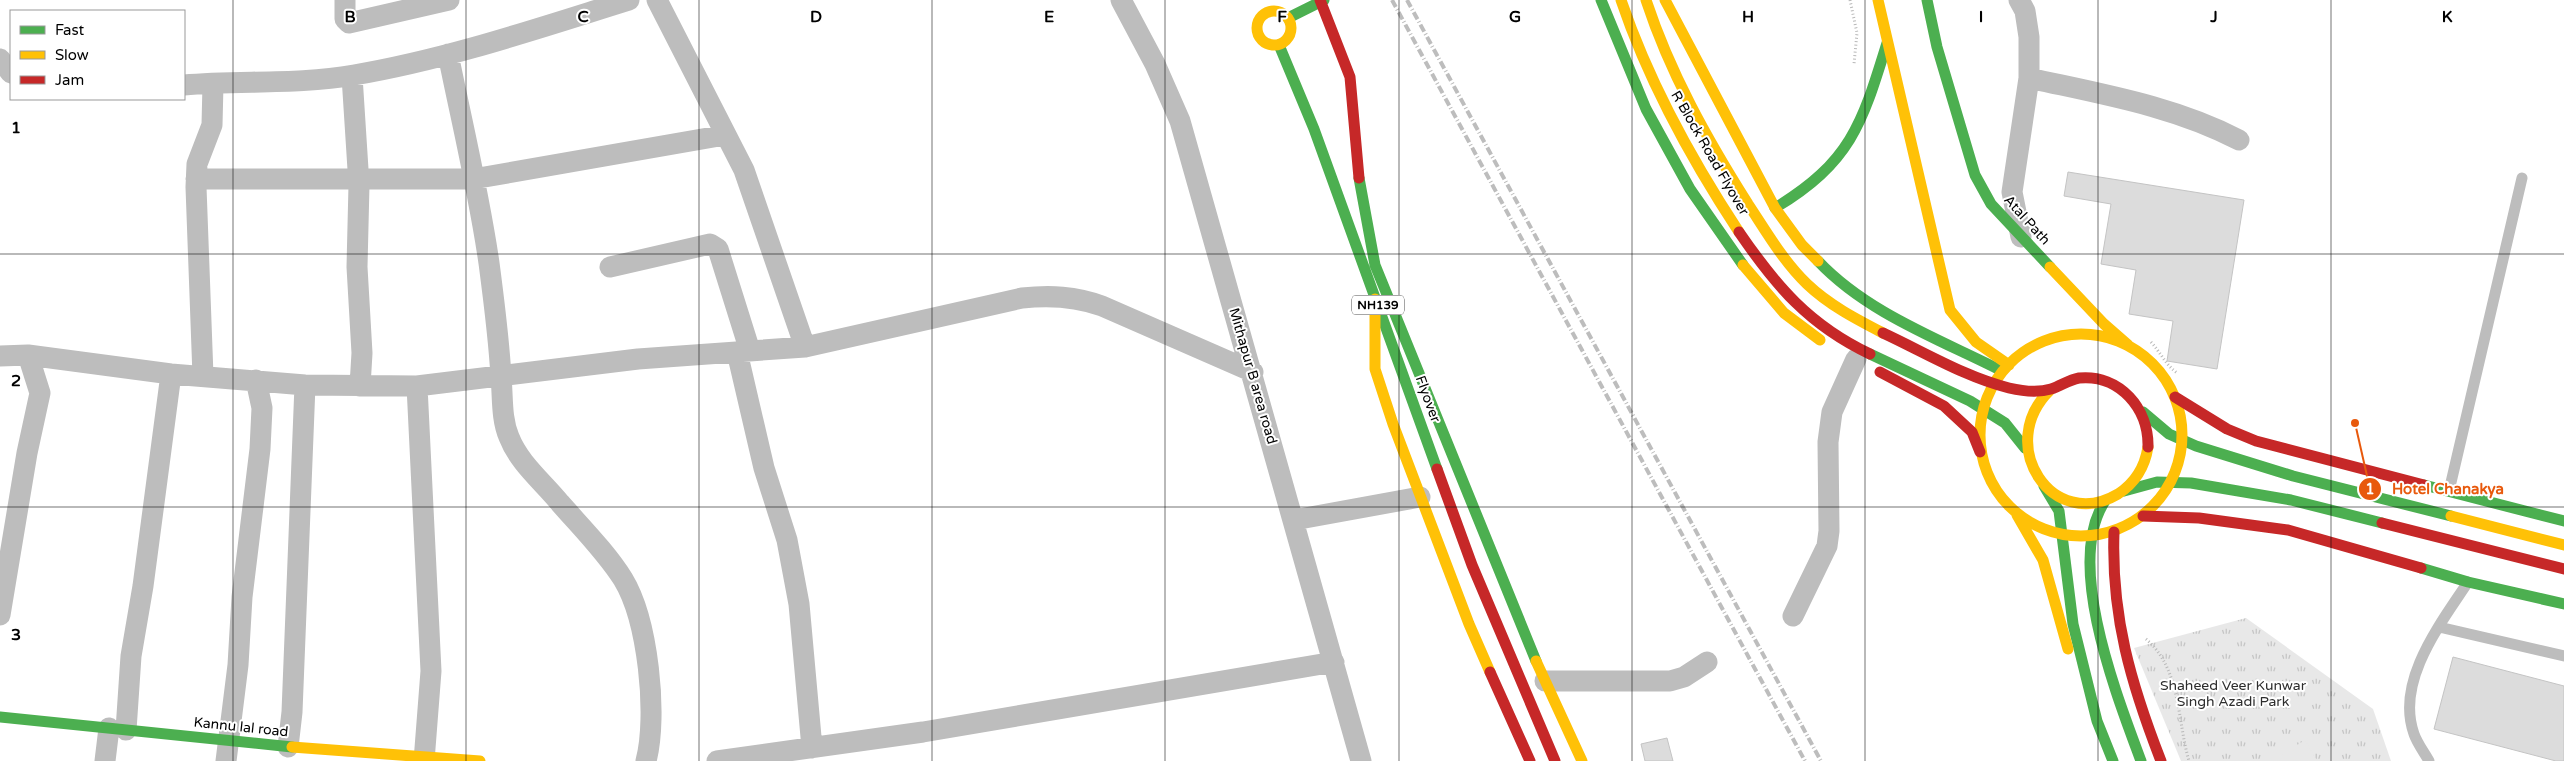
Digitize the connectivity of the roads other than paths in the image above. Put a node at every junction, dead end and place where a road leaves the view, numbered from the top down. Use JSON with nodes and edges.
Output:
{"nodes":[{"id":1,"x":345,"y":0,"type":"edge"},
{"id":2,"x":449,"y":0,"type":"edge"},
{"id":3,"x":629,"y":0,"type":"edge"},
{"id":4,"x":656,"y":0,"type":"edge"},
{"id":5,"x":1121,"y":0,"type":"edge"},
{"id":6,"x":1320,"y":0,"type":"edge"},
{"id":7,"x":1324,"y":0,"type":"edge"},
{"id":8,"x":1601,"y":0,"type":"edge"},
{"id":9,"x":1621,"y":0,"type":"edge"},
{"id":10,"x":1646,"y":0,"type":"edge"},
{"id":11,"x":1665,"y":0,"type":"edge"},
{"id":12,"x":1878,"y":0,"type":"edge"},
{"id":13,"x":1927,"y":0,"type":"edge"},
{"id":14,"x":2019,"y":0,"type":"edge"},
{"id":15,"x":1288,"y":18,"type":"junction"},
{"id":16,"x":1887,"y":43,"type":"junction"},
{"id":17,"x":1279,"y":45,"type":"junction"},
{"id":18,"x":448,"y":54,"type":"junction"},
{"id":19,"x":0,"y":59,"type":"edge"},
{"id":20,"x":10,"y":72,"type":"edge"},
{"id":21,"x":352,"y":76,"type":"junction"},
{"id":22,"x":2030,"y":78,"type":"junction"},
{"id":23,"x":213,"y":84,"type":"junction"},
{"id":24,"x":185,"y":85,"type":"edge"},
{"id":25,"x":1728,"y":121,"type":"junction"},
{"id":26,"x":724,"y":135,"type":"junction"},
{"id":27,"x":2240,"y":140,"type":"dead end"},
{"id":28,"x":1670,"y":152,"type":"junction"},
{"id":29,"x":359,"y":178,"type":"junction"},
{"id":30,"x":2522,"y":178,"type":"dead end"},
{"id":31,"x":196,"y":179,"type":"junction"},
{"id":32,"x":473,"y":179,"type":"junction"},
{"id":33,"x":1775,"y":208,"type":"junction"},
{"id":34,"x":2021,"y":237,"type":"junction"},
{"id":35,"x":1375,"y":265,"type":"junction"},
{"id":36,"x":610,"y":266,"type":"dead end"},
{"id":37,"x":2128,"y":345,"type":"junction"},
{"id":38,"x":805,"y":347,"type":"junction"},
{"id":39,"x":743,"y":351,"type":"junction"},
{"id":40,"x":28,"y":355,"type":"junction"},
{"id":41,"x":0,"y":356,"type":"edge"},
{"id":42,"x":1856,"y":359,"type":"junction"},
{"id":43,"x":2005,"y":368,"type":"junction"},
{"id":44,"x":1253,"y":372,"type":"junction"},
{"id":45,"x":171,"y":374,"type":"junction"},
{"id":46,"x":203,"y":376,"type":"junction"},
{"id":47,"x":501,"y":376,"type":"junction"},
{"id":48,"x":256,"y":380,"type":"junction"},
{"id":49,"x":305,"y":385,"type":"junction"},
{"id":50,"x":360,"y":386,"type":"junction"},
{"id":51,"x":417,"y":386,"type":"junction"},
{"id":52,"x":2050,"y":390,"type":"junction"},
{"id":53,"x":2175,"y":397,"type":"junction"},
{"id":54,"x":2143,"y":412,"type":"junction"},
{"id":55,"x":2025,"y":448,"type":"junction"},
{"id":56,"x":1981,"y":453,"type":"junction"},
{"id":57,"x":2044,"y":486,"type":"junction"},
{"id":58,"x":2124,"y":491,"type":"junction"},
{"id":59,"x":2449,"y":491,"type":"junction"},
{"id":60,"x":1420,"y":497,"type":"junction"},
{"id":61,"x":2105,"y":501,"type":"junction"},
{"id":62,"x":2017,"y":515,"type":"junction"},
{"id":63,"x":2143,"y":516,"type":"junction"},
{"id":64,"x":1294,"y":520,"type":"junction"},
{"id":65,"x":2564,"y":521,"type":"edge"},
{"id":66,"x":2114,"y":532,"type":"junction"},
{"id":67,"x":2564,"y":545,"type":"edge"},
{"id":68,"x":2564,"y":569,"type":"edge"},
{"id":69,"x":2468,"y":582,"type":"junction"},
{"id":70,"x":2564,"y":604,"type":"edge"},
{"id":71,"x":0,"y":615,"type":"edge"},
{"id":72,"x":1793,"y":616,"type":"dead end"},
{"id":73,"x":2438,"y":627,"type":"junction"},
{"id":74,"x":2564,"y":656,"type":"edge"},
{"id":75,"x":1334,"y":662,"type":"junction"},
{"id":76,"x":1707,"y":662,"type":"dead end"},
{"id":77,"x":1544,"y":681,"type":"junction"},
{"id":78,"x":2078,"y":693,"type":"dead end"},
{"id":79,"x":0,"y":717,"type":"edge"},
{"id":80,"x":117,"y":729,"type":"junction"},
{"id":81,"x":288,"y":747,"type":"junction"},
{"id":82,"x":812,"y":748,"type":"junction"},
{"id":83,"x":227,"y":751,"type":"edge"},
{"id":84,"x":317,"y":756,"type":"edge"},
{"id":85,"x":424,"y":760,"type":"edge"},
{"id":86,"x":104,"y":761,"type":"edge"},
{"id":87,"x":480,"y":761,"type":"edge"},
{"id":88,"x":646,"y":761,"type":"edge"},
{"id":89,"x":717,"y":761,"type":"edge"},
{"id":90,"x":1361,"y":761,"type":"edge"},
{"id":91,"x":1530,"y":761,"type":"edge"},
{"id":92,"x":1555,"y":761,"type":"edge"},
{"id":93,"x":1582,"y":761,"type":"edge"},
{"id":94,"x":2113,"y":761,"type":"edge"},
{"id":95,"x":2141,"y":761,"type":"edge"},
{"id":96,"x":2161,"y":761,"type":"edge"},
{"id":97,"x":2429,"y":761,"type":"edge"}],
"edges":[{"from":1,"to":2,"type":"street"},
{"from":3,"to":18,"type":"street"},
{"from":4,"to":26,"type":"street"},
{"from":5,"to":44,"type":"street","name":"Mithapur B area road"},
{"from":6,"to":35,"type":"main road"},
{"from":7,"to":15,"type":"main road"},
{"from":8,"to":28,"type":"main road"},
{"from":9,"to":55,"type":"main road","name":"R Block Road Flyover"},
{"from":10,"to":52,"type":"main road","name":"R Block Road Flyover"},
{"from":11,"to":25,"type":"main road"},
{"from":12,"to":16,"type":"main road"},
{"from":13,"to":34,"type":"main road","name":"Atal Path"},
{"from":14,"to":22,"type":"street"},
{"from":15,"to":17,"type":"main road"},
{"from":15,"to":17,"type":"main road"},
{"from":16,"to":33,"type":"main road"},
{"from":16,"to":43,"type":"main road"},
{"from":17,"to":92,"type":"main road","name":"Flyover","number":"NH139"},
{"from":18,"to":21,"type":"street"},
{"from":18,"to":32,"type":"street"},
{"from":19,"to":20,"type":"street"},
{"from":21,"to":23,"type":"street"},
{"from":21,"to":29,"type":"street"},
{"from":22,"to":27,"type":"street"},
{"from":22,"to":34,"type":"street"},
{"from":23,"to":24,"type":"street"},
{"from":23,"to":31,"type":"street"},
{"from":25,"to":28,"type":"main road"},
{"from":25,"to":33,"type":"main road"},
{"from":26,"to":32,"type":"street"},
{"from":26,"to":38,"type":"street"},
{"from":28,"to":42,"type":"main road"},
{"from":29,"to":31,"type":"street"},
{"from":29,"to":32,"type":"street"},
{"from":29,"to":50,"type":"street"},
{"from":30,"to":59,"type":"lane"},
{"from":31,"to":46,"type":"street"},
{"from":32,"to":47,"type":"street"},
{"from":33,"to":43,"type":"main road"},
{"from":34,"to":37,"type":"main road","name":"Atal Path"},
{"from":35,"to":60,"type":"main road"},
{"from":35,"to":77,"type":"main road"},
{"from":36,"to":39,"type":"street"},
{"from":37,"to":43,"type":"main road"},
{"from":37,"to":53,"type":"main road","name":"Atal Path"},
{"from":38,"to":39,"type":"street"},
{"from":38,"to":44,"type":"street"},
{"from":39,"to":47,"type":"street"},
{"from":39,"to":82,"type":"street"},
{"from":40,"to":41,"type":"street"},
{"from":40,"to":45,"type":"street"},
{"from":40,"to":71,"type":"street"},
{"from":42,"to":56,"type":"main road"},
{"from":42,"to":72,"type":"street"},
{"from":43,"to":56,"type":"main road"},
{"from":44,"to":64,"type":"street","name":"Mithapur B area road"},
{"from":45,"to":46,"type":"street"},
{"from":45,"to":80,"type":"street"},
{"from":46,"to":48,"type":"street"},
{"from":47,"to":51,"type":"street"},
{"from":47,"to":88,"type":"street"},
{"from":48,"to":49,"type":"street"},
{"from":48,"to":83,"type":"street"},
{"from":49,"to":50,"type":"street"},
{"from":49,"to":81,"type":"street"},
{"from":50,"to":51,"type":"street"},
{"from":51,"to":85,"type":"street"},
{"from":52,"to":54,"type":"main road","name":"R Block Road Flyover"},
{"from":52,"to":55,"type":"main road","name":"R Block Road Flyover"},
{"from":53,"to":59,"type":"main road"},
{"from":53,"to":63,"type":"main road"},
{"from":54,"to":58,"type":"main road","name":"R Block Road Flyover"},
{"from":54,"to":67,"type":"main road"},
{"from":55,"to":57,"type":"main road","name":"R Block Road Flyover"},
{"from":56,"to":62,"type":"main road"},
{"from":57,"to":61,"type":"main road","name":"R Block Road Flyover"},
{"from":57,"to":94,"type":"main road","name":"R Block Road Flyover"},
{"from":58,"to":61,"type":"main road","name":"R Block Road Flyover"},
{"from":58,"to":68,"type":"main road"},
{"from":59,"to":65,"type":"main road"},
{"from":60,"to":64,"type":"street"},
{"from":60,"to":91,"type":"main road"},
{"from":61,"to":95,"type":"main road"},
{"from":62,"to":66,"type":"main road"},
{"from":62,"to":78,"type":"main road"},
{"from":63,"to":66,"type":"main road"},
{"from":63,"to":69,"type":"main road"},
{"from":64,"to":75,"type":"street","name":"Mithapur B area road"},
{"from":66,"to":96,"type":"main road"},
{"from":69,"to":70,"type":"main road"},
{"from":69,"to":73,"type":"lane"},
{"from":73,"to":74,"type":"lane"},
{"from":73,"to":97,"type":"lane"},
{"from":75,"to":82,"type":"street"},
{"from":75,"to":90,"type":"street","name":"Mithapur B area road"},
{"from":76,"to":77,"type":"street"},
{"from":77,"to":93,"type":"main road"},
{"from":79,"to":80,"type":"main road","name":"Kannu lal road"},
{"from":80,"to":83,"type":"main road","name":"Kannu lal road"},
{"from":80,"to":86,"type":"street"},
{"from":81,"to":83,"type":"main road","name":"Kannu lal road"},
{"from":81,"to":84,"type":"main road","name":"Kannu lal road"},
{"from":82,"to":89,"type":"street"},
{"from":84,"to":85,"type":"main road","name":"Kannu lal road"},
{"from":85,"to":87,"type":"main road","name":"Kannu lal road"}]}
